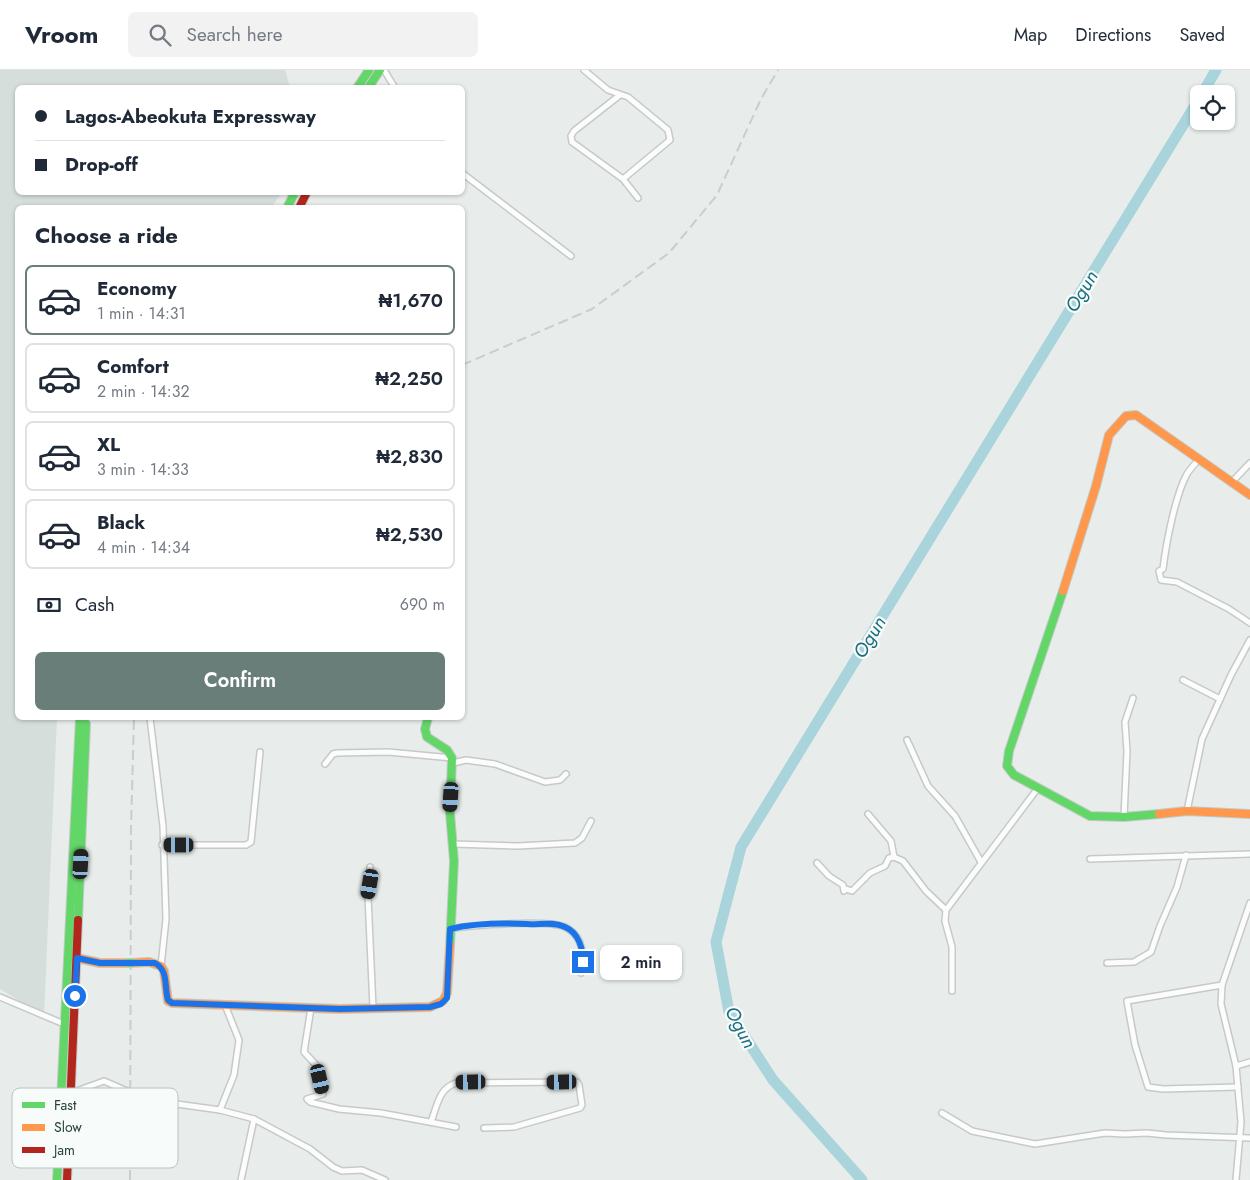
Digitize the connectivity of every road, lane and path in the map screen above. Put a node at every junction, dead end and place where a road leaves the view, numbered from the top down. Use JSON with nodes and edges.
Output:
{"nodes":[{"id":1,"x":369,"y":70,"type":"edge"},
{"id":2,"x":382,"y":70,"type":"edge"},
{"id":3,"x":584,"y":70,"type":"edge"},
{"id":4,"x":359,"y":85,"type":"edge"},
{"id":5,"x":370,"y":85,"type":"edge"},
{"id":6,"x":393,"y":85,"type":"edge"},
{"id":7,"x":620,"y":95,"type":"junction"},
{"id":8,"x":465,"y":176,"type":"edge"},
{"id":9,"x":623,"y":179,"type":"junction"},
{"id":10,"x":638,"y":198,"type":"dead end"},
{"id":11,"x":571,"y":256,"type":"dead end"},
{"id":12,"x":1198,"y":459,"type":"junction"},
{"id":13,"x":1250,"y":463,"type":"edge"},
{"id":14,"x":1231,"y":484,"type":"junction"},
{"id":15,"x":1250,"y":496,"type":"edge"},
{"id":16,"x":1250,"y":624,"type":"edge"},
{"id":17,"x":1250,"y":640,"type":"edge"},
{"id":18,"x":1183,"y":680,"type":"dead end"},
{"id":19,"x":1133,"y":698,"type":"dead end"},
{"id":20,"x":1220,"y":699,"type":"junction"},
{"id":21,"x":80,"y":720,"type":"edge"},
{"id":22,"x":87,"y":720,"type":"edge"},
{"id":23,"x":150,"y":720,"type":"edge"},
{"id":24,"x":427,"y":720,"type":"edge"},
{"id":25,"x":907,"y":740,"type":"dead end"},
{"id":26,"x":260,"y":752,"type":"dead end"},
{"id":27,"x":453,"y":761,"type":"junction"},
{"id":28,"x":325,"y":764,"type":"dead end"},
{"id":29,"x":566,"y":774,"type":"dead end"},
{"id":30,"x":1038,"y":788,"type":"junction"},
{"id":31,"x":1187,"y":811,"type":"junction"},
{"id":32,"x":868,"y":814,"type":"dead end"},
{"id":33,"x":1250,"y":814,"type":"edge"},
{"id":34,"x":1124,"y":817,"type":"junction"},
{"id":35,"x":590,"y":822,"type":"dead end"},
{"id":36,"x":453,"y":844,"type":"junction"},
{"id":37,"x":162,"y":845,"type":"junction"},
{"id":38,"x":1250,"y":854,"type":"edge"},
{"id":39,"x":1186,"y":855,"type":"junction"},
{"id":40,"x":894,"y":857,"type":"junction"},
{"id":41,"x":1090,"y":859,"type":"dead end"},
{"id":42,"x":981,"y":862,"type":"junction"},
{"id":43,"x":817,"y":863,"type":"dead end"},
{"id":44,"x":370,"y":867,"type":"dead end"},
{"id":45,"x":1250,"y":903,"type":"edge"},
{"id":46,"x":946,"y":910,"type":"junction"},
{"id":47,"x":450,"y":929,"type":"junction"},
{"id":48,"x":77,"y":958,"type":"junction"},
{"id":49,"x":1107,"y":963,"type":"dead end"},
{"id":50,"x":161,"y":966,"type":"junction"},
{"id":51,"x":581,"y":973,"type":"dead end"},
{"id":52,"x":1222,"y":985,"type":"junction"},
{"id":53,"x":952,"y":990,"type":"dead end"},
{"id":54,"x":1,"y":999,"type":"edge"},
{"id":55,"x":225,"y":1005,"type":"junction"},
{"id":56,"x":311,"y":1008,"type":"junction"},
{"id":57,"x":373,"y":1008,"type":"junction"},
{"id":58,"x":64,"y":1024,"type":"junction"},
{"id":59,"x":1250,"y":1062,"type":"edge"},
{"id":60,"x":1236,"y":1066,"type":"junction"},
{"id":61,"x":1238,"y":1087,"type":"junction"},
{"id":62,"x":61,"y":1088,"type":"edge"},
{"id":63,"x":71,"y":1088,"type":"edge"},
{"id":64,"x":85,"y":1088,"type":"edge"},
{"id":65,"x":120,"y":1088,"type":"edge"},
{"id":66,"x":178,"y":1104,"type":"edge"},
{"id":67,"x":220,"y":1110,"type":"junction"},
{"id":68,"x":942,"y":1113,"type":"dead end"},
{"id":69,"x":254,"y":1119,"type":"junction"},
{"id":70,"x":431,"y":1122,"type":"junction"},
{"id":71,"x":456,"y":1127,"type":"dead end"},
{"id":72,"x":484,"y":1128,"type":"dead end"},
{"id":73,"x":1240,"y":1136,"type":"junction"},
{"id":74,"x":1250,"y":1138,"type":"edge"},
{"id":75,"x":241,"y":1180,"type":"edge"},
{"id":76,"x":385,"y":1180,"type":"edge"},
{"id":77,"x":1236,"y":1180,"type":"edge"}],
"edges":[{"from":1,"to":4,"type":"main road"},
{"from":2,"to":5,"type":"main road"},
{"from":2,"to":6,"type":"street"},
{"from":3,"to":7,"type":"street"},
{"from":7,"to":9,"type":"street"},
{"from":7,"to":9,"type":"street"},
{"from":8,"to":11,"type":"street"},
{"from":9,"to":10,"type":"street"},
{"from":12,"to":14,"type":"main road"},
{"from":12,"to":16,"type":"street"},
{"from":12,"to":30,"type":"main road"},
{"from":13,"to":14,"type":"street"},
{"from":14,"to":15,"type":"main road"},
{"from":17,"to":20,"type":"street"},
{"from":18,"to":20,"type":"street"},
{"from":19,"to":34,"type":"street"},
{"from":20,"to":31,"type":"street"},
{"from":21,"to":58,"type":"main road"},
{"from":22,"to":48,"type":"main road"},
{"from":23,"to":37,"type":"street"},
{"from":24,"to":27,"type":"main road"},
{"from":25,"to":42,"type":"street"},
{"from":26,"to":37,"type":"street"},
{"from":27,"to":28,"type":"street"},
{"from":27,"to":29,"type":"street"},
{"from":27,"to":36,"type":"main road"},
{"from":30,"to":34,"type":"main road"},
{"from":30,"to":42,"type":"street"},
{"from":31,"to":33,"type":"main road"},
{"from":31,"to":34,"type":"main road"},
{"from":32,"to":40,"type":"street"},
{"from":35,"to":36,"type":"street"},
{"from":36,"to":47,"type":"main road"},
{"from":37,"to":50,"type":"street"},
{"from":38,"to":39,"type":"street"},
{"from":39,"to":41,"type":"street"},
{"from":39,"to":49,"type":"street"},
{"from":40,"to":43,"type":"street"},
{"from":40,"to":46,"type":"street"},
{"from":42,"to":46,"type":"street"},
{"from":44,"to":57,"type":"street"},
{"from":45,"to":52,"type":"street"},
{"from":46,"to":53,"type":"street"},
{"from":47,"to":51,"type":"street"},
{"from":47,"to":57,"type":"main road"},
{"from":48,"to":50,"type":"main road"},
{"from":48,"to":63,"type":"main road"},
{"from":50,"to":55,"type":"main road"},
{"from":52,"to":60,"type":"street"},
{"from":52,"to":61,"type":"street"},
{"from":54,"to":58,"type":"street"},
{"from":55,"to":56,"type":"main road"},
{"from":55,"to":67,"type":"street"},
{"from":56,"to":57,"type":"main road"},
{"from":56,"to":70,"type":"street"},
{"from":58,"to":62,"type":"main road"},
{"from":59,"to":60,"type":"street"},
{"from":60,"to":61,"type":"street"},
{"from":61,"to":73,"type":"street"},
{"from":64,"to":65,"type":"street","bridge":true},
{"from":66,"to":67,"type":"street","bridge":true},
{"from":67,"to":69,"type":"street"},
{"from":68,"to":73,"type":"street"},
{"from":69,"to":75,"type":"street"},
{"from":69,"to":76,"type":"street"},
{"from":70,"to":71,"type":"street"},
{"from":70,"to":72,"type":"street"},
{"from":73,"to":74,"type":"street"},
{"from":73,"to":77,"type":"street"}]}
